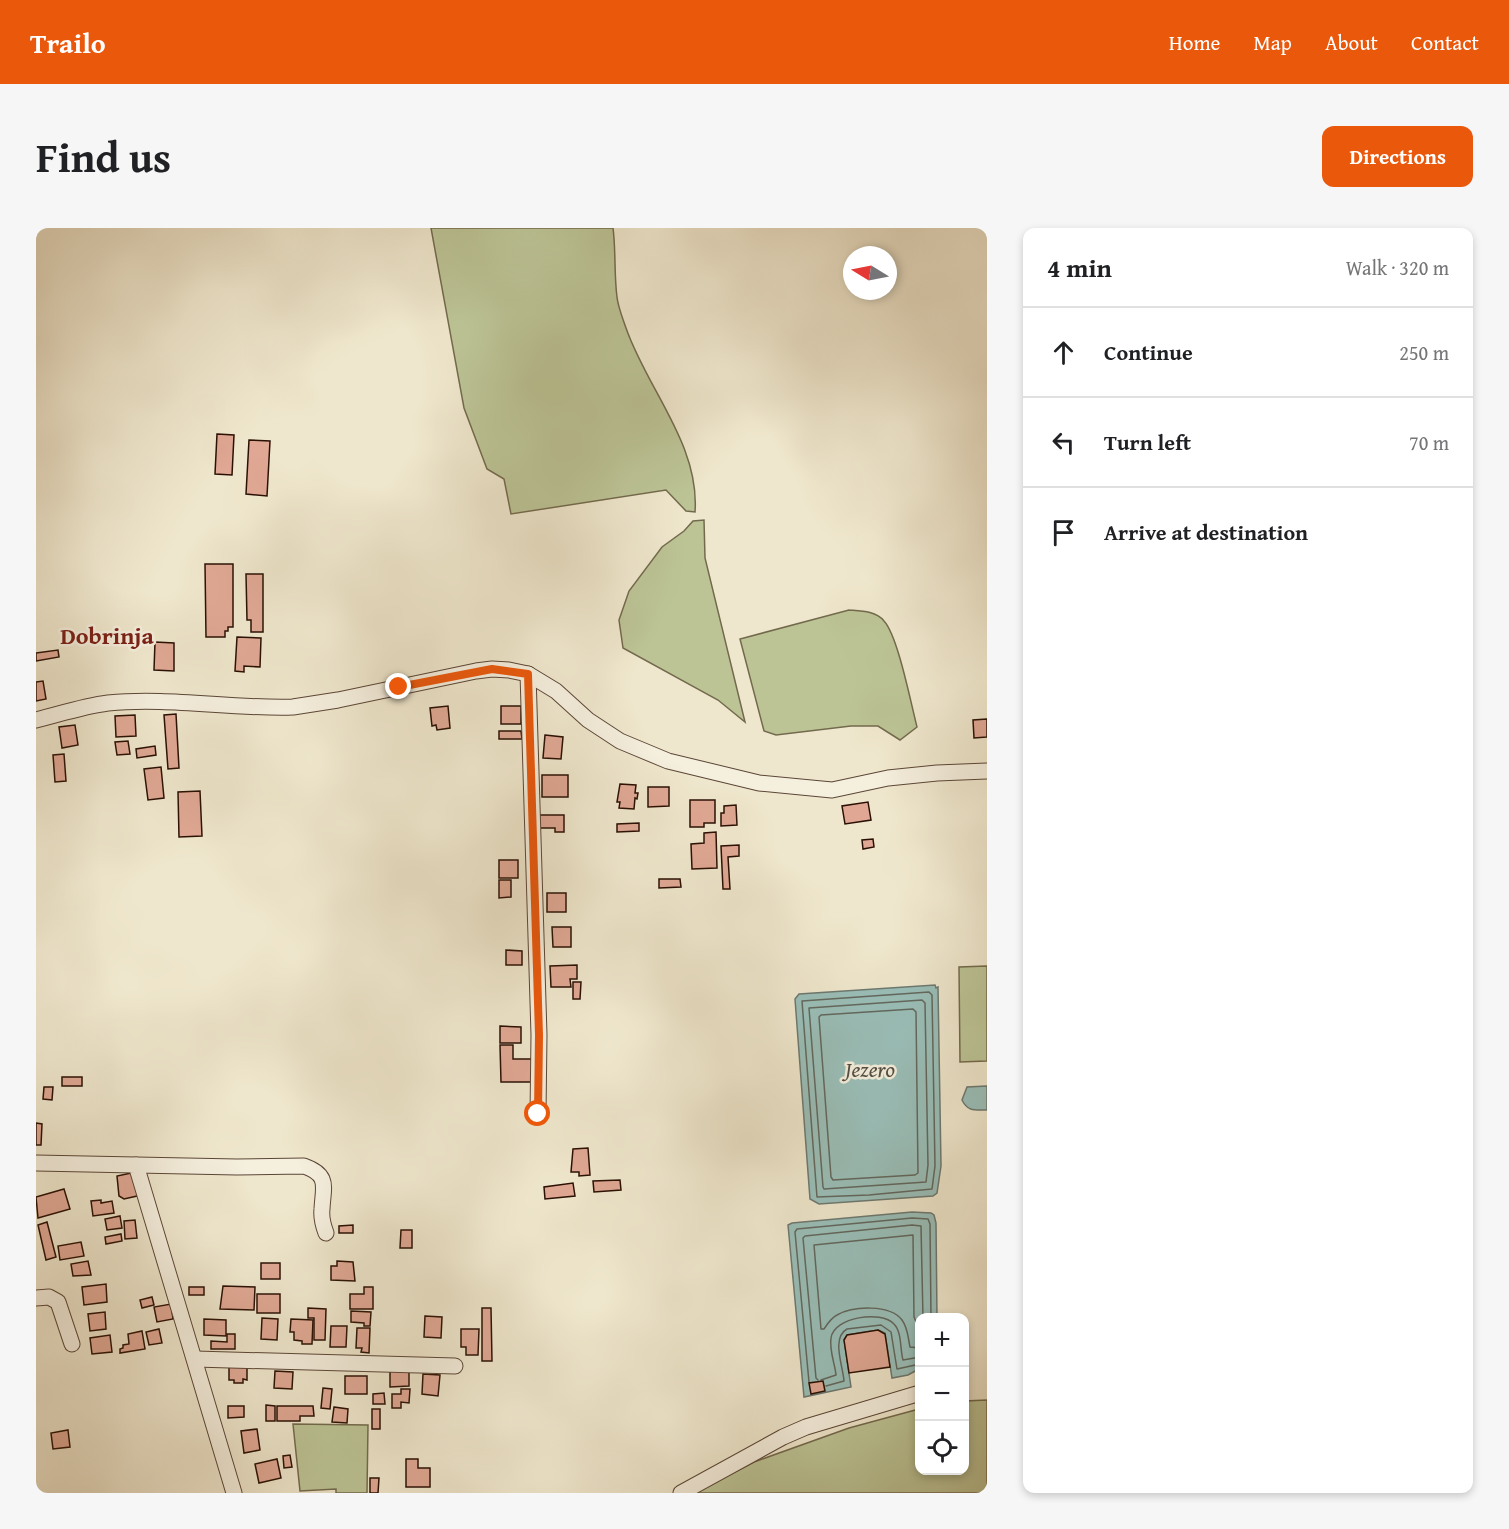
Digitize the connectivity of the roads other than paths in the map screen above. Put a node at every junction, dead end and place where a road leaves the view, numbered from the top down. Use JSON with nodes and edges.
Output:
{"nodes":[{"id":1,"x":528,"y":674,"type":"junction"},
{"id":2,"x":36,"y":720,"type":"edge"},
{"id":3,"x":987,"y":771,"type":"edge"},
{"id":4,"x":538,"y":1114,"type":"dead end"},
{"id":5,"x":36,"y":1163,"type":"edge"},
{"id":6,"x":136,"y":1165,"type":"junction"},
{"id":7,"x":326,"y":1233,"type":"dead end"},
{"id":8,"x":36,"y":1298,"type":"edge"},
{"id":9,"x":72,"y":1344,"type":"dead end"},
{"id":10,"x":195,"y":1359,"type":"junction"},
{"id":11,"x":455,"y":1366,"type":"dead end"},
{"id":12,"x":915,"y":1394,"type":"edge"},
{"id":13,"x":234,"y":1493,"type":"edge"},
{"id":14,"x":681,"y":1493,"type":"edge"}],
"edges":[{"from":1,"to":2,"type":"street"},
{"from":1,"to":3,"type":"street"},
{"from":1,"to":4,"type":"street"},
{"from":5,"to":6,"type":"street"},
{"from":6,"to":7,"type":"street"},
{"from":6,"to":10,"type":"street"},
{"from":8,"to":9,"type":"street"},
{"from":10,"to":11,"type":"street"},
{"from":10,"to":13,"type":"street"},
{"from":12,"to":14,"type":"street"}]}
